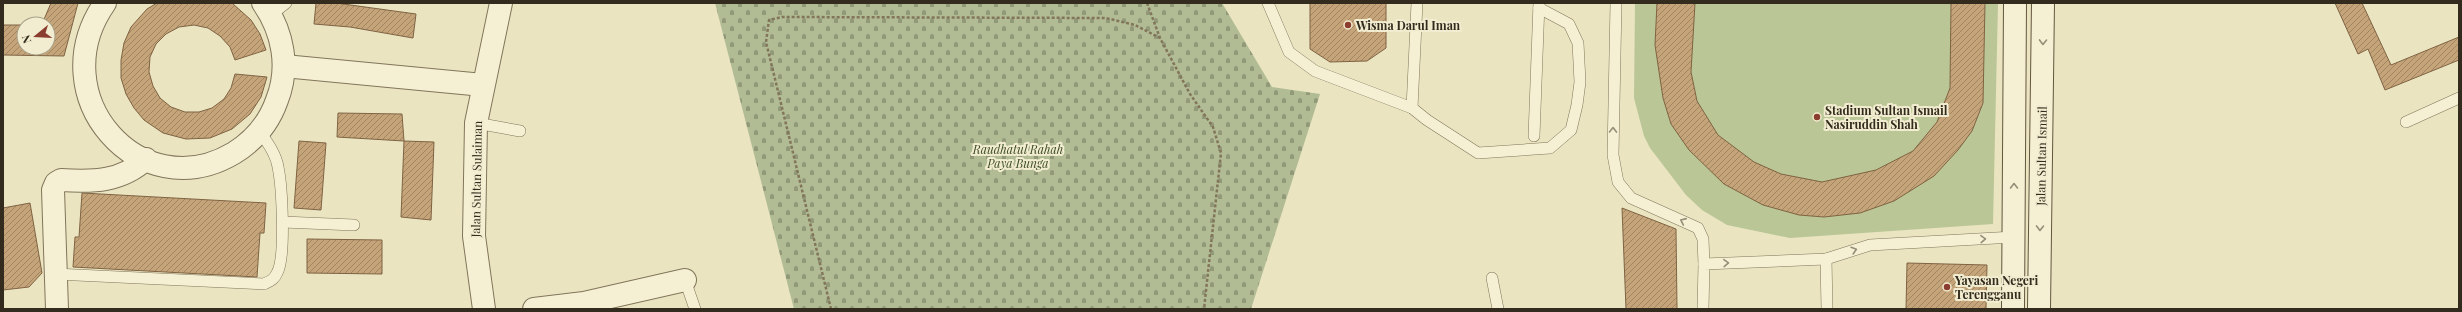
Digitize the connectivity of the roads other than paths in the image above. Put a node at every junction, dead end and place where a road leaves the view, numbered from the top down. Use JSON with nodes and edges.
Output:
{"nodes":[{"id":1,"x":104,"y":3,"type":"edge"},
{"id":2,"x":501,"y":3,"type":"edge"},
{"id":3,"x":1268,"y":3,"type":"edge"},
{"id":4,"x":1417,"y":3,"type":"edge"},
{"id":5,"x":1616,"y":3,"type":"edge"},
{"id":6,"x":2015,"y":3,"type":"edge"},
{"id":7,"x":2043,"y":3,"type":"edge"},
{"id":8,"x":1539,"y":5,"type":"edge"},
{"id":9,"x":273,"y":7,"type":"edge"},
{"id":10,"x":284,"y":66,"type":"junction"},
{"id":11,"x":483,"y":85,"type":"junction"},
{"id":12,"x":2459,"y":98,"type":"edge"},
{"id":13,"x":1412,"y":108,"type":"junction"},
{"id":14,"x":2406,"y":122,"type":"dead end"},
{"id":15,"x":476,"y":123,"type":"junction"},
{"id":16,"x":520,"y":131,"type":"dead end"},
{"id":17,"x":260,"y":132,"type":"junction"},
{"id":18,"x":1534,"y":136,"type":"dead end"},
{"id":19,"x":146,"y":159,"type":"junction"},
{"id":20,"x":283,"y":222,"type":"junction"},
{"id":21,"x":354,"y":225,"type":"dead end"},
{"id":22,"x":2014,"y":237,"type":"junction"},
{"id":23,"x":1826,"y":259,"type":"junction"},
{"id":24,"x":1704,"y":264,"type":"junction"},
{"id":25,"x":55,"y":274,"type":"junction"},
{"id":26,"x":1492,"y":278,"type":"dead end"},
{"id":27,"x":685,"y":280,"type":"joint"},
{"id":28,"x":585,"y":306,"type":"edge"},
{"id":29,"x":57,"y":309,"type":"edge"},
{"id":30,"x":484,"y":309,"type":"edge"},
{"id":31,"x":534,"y":309,"type":"edge"},
{"id":32,"x":695,"y":309,"type":"edge"},
{"id":33,"x":1498,"y":309,"type":"edge"},
{"id":34,"x":1703,"y":309,"type":"edge"},
{"id":35,"x":1827,"y":309,"type":"edge"},
{"id":36,"x":2013,"y":309,"type":"edge"},
{"id":37,"x":2039,"y":309,"type":"edge"}],
"edges":[{"from":1,"to":19,"type":"street"},
{"from":2,"to":11,"type":"street","name":"Jalan Sultan Sulaiman"},
{"from":3,"to":13,"type":"lane"},
{"from":4,"to":13,"type":"lane"},
{"from":24,"to":5,"type":"lane","one_way":true},
{"from":22,"to":6,"type":"street","one_way":true},
{"from":7,"to":37,"type":"street","name":"Jalan Sultan Ismail","one_way":true},
{"from":8,"to":13,"type":"lane"},
{"from":8,"to":18,"type":"lane"},
{"from":9,"to":10,"type":"street"},
{"from":10,"to":11,"type":"street"},
{"from":10,"to":17,"type":"street"},
{"from":11,"to":15,"type":"street","name":"Jalan Sultan Sulaiman"},
{"from":12,"to":14,"type":"lane"},
{"from":15,"to":16,"type":"lane"},
{"from":15,"to":30,"type":"street","name":"Jalan Sultan Sulaiman"},
{"from":17,"to":19,"type":"street"},
{"from":17,"to":20,"type":"lane"},
{"from":19,"to":25,"type":"street"},
{"from":20,"to":21,"type":"lane"},
{"from":20,"to":25,"type":"lane"},
{"from":23,"to":22,"type":"lane","one_way":true},
{"from":22,"to":36,"type":"street"},
{"from":24,"to":23,"type":"lane","one_way":true},
{"from":23,"to":35,"type":"lane"},
{"from":24,"to":34,"type":"lane"},
{"from":25,"to":29,"type":"street"},
{"from":26,"to":33,"type":"lane"},
{"from":27,"to":28,"type":"street"},
{"from":27,"to":32,"type":"lane"},
{"from":28,"to":31,"type":"street"}]}
